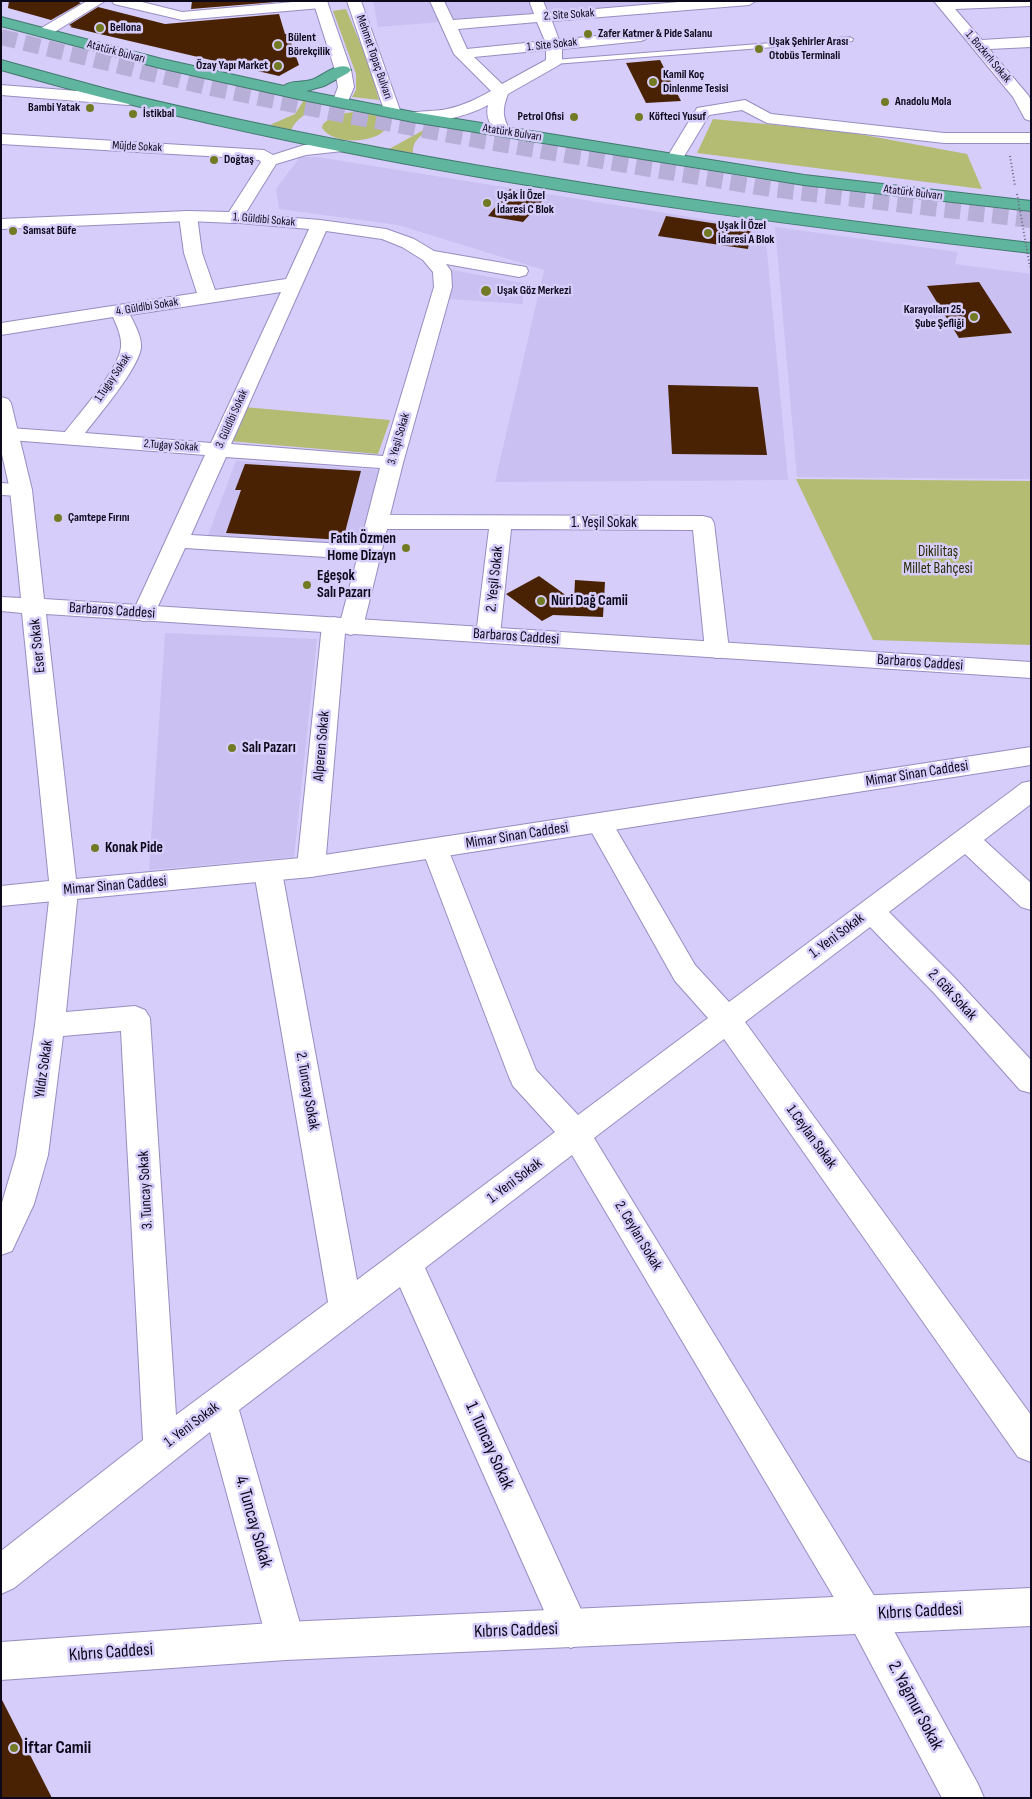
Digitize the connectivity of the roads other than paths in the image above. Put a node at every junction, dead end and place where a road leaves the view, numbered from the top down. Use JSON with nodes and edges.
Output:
{"nodes":[{"id":1,"x":98,"y":1,"type":"edge"},
{"id":2,"x":119,"y":1,"type":"edge"},
{"id":3,"x":353,"y":1,"type":"edge"},
{"id":4,"x":437,"y":1,"type":"edge"},
{"id":5,"x":536,"y":1,"type":"edge"},
{"id":6,"x":749,"y":1,"type":"edge"},
{"id":7,"x":1031,"y":2,"type":"edge"},
{"id":8,"x":321,"y":3,"type":"edge"},
{"id":9,"x":943,"y":3,"type":"edge"},
{"id":10,"x":544,"y":17,"type":"junction"},
{"id":11,"x":1,"y":21,"type":"edge"},
{"id":12,"x":448,"y":25,"type":"junction"},
{"id":13,"x":43,"y":33,"type":"junction"},
{"id":14,"x":641,"y":36,"type":"dead end"},
{"id":15,"x":849,"y":39,"type":"dead end"},
{"id":16,"x":1031,"y":42,"type":"edge"},
{"id":17,"x":554,"y":45,"type":"junction"},
{"id":18,"x":978,"y":45,"type":"junction"},
{"id":19,"x":462,"y":54,"type":"junction"},
{"id":20,"x":554,"y":62,"type":"junction"},
{"id":21,"x":1,"y":65,"type":"edge"},
{"id":22,"x":343,"y":70,"type":"junction"},
{"id":23,"x":26,"y":73,"type":"junction"},
{"id":24,"x":256,"y":85,"type":"junction"},
{"id":25,"x":1,"y":90,"type":"edge"},
{"id":26,"x":501,"y":92,"type":"junction"},
{"id":27,"x":1026,"y":94,"type":"edge"},
{"id":28,"x":128,"y":100,"type":"junction"},
{"id":29,"x":340,"y":102,"type":"junction"},
{"id":30,"x":292,"y":107,"type":"junction"},
{"id":31,"x":393,"y":113,"type":"junction"},
{"id":32,"x":413,"y":116,"type":"junction"},
{"id":33,"x":1031,"y":116,"type":"edge"},
{"id":34,"x":463,"y":125,"type":"junction"},
{"id":35,"x":244,"y":126,"type":"junction"},
{"id":36,"x":309,"y":126,"type":"junction"},
{"id":37,"x":502,"y":132,"type":"junction"},
{"id":38,"x":1031,"y":138,"type":"edge"},
{"id":39,"x":1,"y":139,"type":"edge"},
{"id":40,"x":343,"y":146,"type":"junction"},
{"id":41,"x":362,"y":150,"type":"junction"},
{"id":42,"x":224,"y":152,"type":"junction"},
{"id":43,"x":674,"y":159,"type":"junction"},
{"id":44,"x":270,"y":160,"type":"junction"},
{"id":45,"x":423,"y":161,"type":"junction"},
{"id":46,"x":1031,"y":206,"type":"edge"},
{"id":47,"x":188,"y":216,"type":"junction"},
{"id":48,"x":234,"y":218,"type":"junction"},
{"id":49,"x":1,"y":224,"type":"edge"},
{"id":50,"x":320,"y":225,"type":"junction"},
{"id":51,"x":1031,"y":248,"type":"edge"},
{"id":52,"x":429,"y":256,"type":"junction"},
{"id":53,"x":519,"y":271,"type":"dead end"},
{"id":54,"x":293,"y":284,"type":"junction"},
{"id":55,"x":208,"y":297,"type":"junction"},
{"id":56,"x":119,"y":311,"type":"junction"},
{"id":57,"x":1,"y":329,"type":"edge"},
{"id":58,"x":1,"y":403,"type":"edge"},
{"id":59,"x":10,"y":434,"type":"junction"},
{"id":60,"x":70,"y":439,"type":"junction"},
{"id":61,"x":218,"y":450,"type":"junction"},
{"id":62,"x":392,"y":463,"type":"junction"},
{"id":63,"x":11,"y":489,"type":"edge"},
{"id":64,"x":378,"y":522,"type":"junction"},
{"id":65,"x":501,"y":522,"type":"junction"},
{"id":66,"x":177,"y":540,"type":"junction"},
{"id":67,"x":370,"y":553,"type":"junction"},
{"id":68,"x":1,"y":604,"type":"edge"},
{"id":69,"x":34,"y":606,"type":"junction"},
{"id":70,"x":144,"y":614,"type":"junction"},
{"id":71,"x":343,"y":626,"type":"junction"},
{"id":72,"x":488,"y":635,"type":"junction"},
{"id":73,"x":717,"y":650,"type":"junction"},
{"id":74,"x":1031,"y":670,"type":"edge"},
{"id":75,"x":1031,"y":756,"type":"edge"},
{"id":76,"x":1027,"y":799,"type":"edge"},
{"id":77,"x":600,"y":824,"type":"junction"},
{"id":78,"x":966,"y":839,"type":"junction"},
{"id":79,"x":434,"y":849,"type":"junction"},
{"id":80,"x":311,"y":867,"type":"junction"},
{"id":81,"x":268,"y":872,"type":"junction"},
{"id":82,"x":64,"y":891,"type":"junction"},
{"id":83,"x":1,"y":896,"type":"edge"},
{"id":84,"x":1031,"y":900,"type":"edge"},
{"id":85,"x":871,"y":911,"type":"junction"},
{"id":86,"x":727,"y":1020,"type":"junction"},
{"id":87,"x":50,"y":1025,"type":"junction"},
{"id":88,"x":1031,"y":1081,"type":"edge"},
{"id":89,"x":576,"y":1134,"type":"junction"},
{"id":90,"x":1,"y":1241,"type":"edge"},
{"id":91,"x":406,"y":1263,"type":"junction"},
{"id":92,"x":346,"y":1309,"type":"junction"},
{"id":93,"x":220,"y":1404,"type":"junction"},
{"id":94,"x":1031,"y":1445,"type":"edge"},
{"id":95,"x":161,"y":1448,"type":"junction"},
{"id":96,"x":1,"y":1575,"type":"edge"},
{"id":97,"x":1031,"y":1607,"type":"edge"},
{"id":98,"x":865,"y":1614,"type":"junction"},
{"id":99,"x":571,"y":1629,"type":"junction"},
{"id":100,"x":286,"y":1641,"type":"junction"},
{"id":101,"x":1,"y":1661,"type":"edge"},
{"id":102,"x":964,"y":1798,"type":"edge"}],
"edges":[{"from":1,"to":13,"type":"street"},
{"from":2,"to":8,"type":"street"},
{"from":3,"to":8,"type":"street"},
{"from":3,"to":31,"type":"street","name":"Mehmet Topaç Bulvarı"},
{"from":4,"to":12,"type":"street"},
{"from":5,"to":10,"type":"street"},
{"from":6,"to":10,"type":"street","name":"2. Site Sokak"},
{"from":7,"to":9,"type":"street"},
{"from":8,"to":22,"type":"street"},
{"from":9,"to":18,"type":"street","name":"1. Bozkırlı Sokak"},
{"from":10,"to":12,"type":"street","name":"2. Site Sokak"},
{"from":10,"to":17,"type":"street"},
{"from":11,"to":13,"type":"highway","name":"Atatürk Bulvarı"},
{"from":12,"to":19,"type":"street"},
{"from":13,"to":24,"type":"highway","name":"Atatürk Bulvarı"},
{"from":14,"to":17,"type":"street","name":"1. Site Sokak"},
{"from":15,"to":20,"type":"lane"},
{"from":16,"to":18,"type":"street"},
{"from":17,"to":19,"type":"street","name":"1. Site Sokak"},
{"from":17,"to":20,"type":"street"},
{"from":18,"to":27,"type":"street","name":"1. Bozkırlı Sokak"},
{"from":19,"to":26,"type":"street"},
{"from":20,"to":26,"type":"street"},
{"from":21,"to":23,"type":"highway"},
{"from":22,"to":24,"type":"highway"},
{"from":22,"to":29,"type":"street"},
{"from":23,"to":25,"type":"street"},
{"from":23,"to":28,"type":"highway"},
{"from":24,"to":30,"type":"highway","name":"Atatürk Bulvarı"},
{"from":25,"to":28,"type":"street"},
{"from":26,"to":31,"type":"street"},
{"from":26,"to":32,"type":"street"},
{"from":26,"to":37,"type":"street"},
{"from":27,"to":33,"type":"street","name":"1. Bozkırlı Sokak"},
{"from":28,"to":35,"type":"highway"},
{"from":29,"to":30,"type":"highway","name":"Atatürk Bulvarı"},
{"from":29,"to":31,"type":"highway","name":"Atatürk Bulvarı"},
{"from":29,"to":36,"type":"highway"},
{"from":30,"to":35,"type":"highway"},
{"from":31,"to":32,"type":"highway","name":"Atatürk Bulvarı"},
{"from":32,"to":34,"type":"highway","name":"Atatürk Bulvarı"},
{"from":32,"to":41,"type":"highway"},
{"from":34,"to":37,"type":"highway","name":"Atatürk Bulvarı"},
{"from":34,"to":45,"type":"highway"},
{"from":35,"to":36,"type":"highway"},
{"from":35,"to":42,"type":"street"},
{"from":36,"to":40,"type":"highway"},
{"from":36,"to":42,"type":"street"},
{"from":37,"to":43,"type":"highway","name":"Atatürk Bulvarı"},
{"from":38,"to":43,"type":"street"},
{"from":39,"to":42,"type":"street","name":"Müjde Sokak"},
{"from":40,"to":41,"type":"highway"},
{"from":40,"to":44,"type":"street"},
{"from":41,"to":45,"type":"highway"},
{"from":42,"to":44,"type":"street","name":"Müjde Sokak"},
{"from":43,"to":46,"type":"highway","name":"Atatürk Bulvarı"},
{"from":44,"to":48,"type":"street"},
{"from":45,"to":51,"type":"highway"},
{"from":47,"to":48,"type":"street","name":"1. Güldibi Sokak"},
{"from":47,"to":49,"type":"street","name":"1. Güldibi Sokak"},
{"from":47,"to":55,"type":"street"},
{"from":48,"to":50,"type":"street","name":"1. Güldibi Sokak"},
{"from":50,"to":52,"type":"street","name":"1. Güldibi Sokak"},
{"from":50,"to":54,"type":"street","name":"3. Güldibi Sokak"},
{"from":52,"to":53,"type":"street","name":"1. Güldibi Sokak"},
{"from":52,"to":62,"type":"street","name":"3. Yeşil Sokak"},
{"from":54,"to":55,"type":"street","name":"4. Güldibi Sokak"},
{"from":54,"to":61,"type":"street","name":"3. Güldibi Sokak"},
{"from":55,"to":56,"type":"street","name":"4. Güldibi Sokak"},
{"from":56,"to":57,"type":"street","name":"4. Güldibi Sokak"},
{"from":56,"to":60,"type":"street","name":"1.Tugay Sokak"},
{"from":58,"to":59,"type":"street","name":"Eser Sokak"},
{"from":59,"to":60,"type":"street","name":"2.Tugay Sokak"},
{"from":59,"to":63,"type":"street","name":"Eser Sokak"},
{"from":60,"to":61,"type":"street","name":"2.Tugay Sokak"},
{"from":61,"to":62,"type":"street","name":"2.Tugay Sokak"},
{"from":61,"to":66,"type":"street","name":"3. Güldibi Sokak"},
{"from":62,"to":64,"type":"street","name":"3. Yeşil Sokak"},
{"from":63,"to":69,"type":"street","name":"Eser Sokak"},
{"from":64,"to":65,"type":"street","name":"1. Yeşil Sokak"},
{"from":64,"to":67,"type":"street","name":"3. Yeşil Sokak"},
{"from":65,"to":72,"type":"street","name":"2. Yeşil Sokak"},
{"from":65,"to":73,"type":"street","name":"1. Yeşil Sokak"},
{"from":66,"to":67,"type":"street"},
{"from":66,"to":70,"type":"street","name":"3. Güldibi Sokak"},
{"from":67,"to":71,"type":"street","name":"3. Yeşil Sokak"},
{"from":68,"to":69,"type":"street","name":"Barbaros Caddesi"},
{"from":69,"to":70,"type":"street","name":"Barbaros Caddesi"},
{"from":69,"to":82,"type":"street","name":"Eser Sokak"},
{"from":70,"to":71,"type":"street","name":"Barbaros Caddesi"},
{"from":71,"to":72,"type":"street","name":"Barbaros Caddesi"},
{"from":71,"to":80,"type":"street","name":"Alperen Sokak"},
{"from":72,"to":73,"type":"street","name":"Barbaros Caddesi"},
{"from":73,"to":74,"type":"street","name":"Barbaros Caddesi"},
{"from":75,"to":77,"type":"street","name":"Mimar Sinan Caddesi"},
{"from":76,"to":78,"type":"street","name":"1. Yeni Sokak"},
{"from":77,"to":79,"type":"street","name":"Mimar Sinan Caddesi"},
{"from":77,"to":86,"type":"street","name":"1.Ceylan Sokak"},
{"from":78,"to":84,"type":"street"},
{"from":78,"to":85,"type":"street","name":"1. Yeni Sokak"},
{"from":79,"to":80,"type":"street","name":"Mimar Sinan Caddesi"},
{"from":79,"to":89,"type":"street","name":"2. Ceylan Sokak"},
{"from":80,"to":81,"type":"street","name":"Mimar Sinan Caddesi"},
{"from":81,"to":82,"type":"street","name":"Mimar Sinan Caddesi"},
{"from":81,"to":92,"type":"street","name":"2. Tuncay Sokak"},
{"from":82,"to":83,"type":"street","name":"Mimar Sinan Caddesi"},
{"from":82,"to":87,"type":"street","name":"Yıldız Sokak"},
{"from":85,"to":86,"type":"street","name":"1. Yeni Sokak"},
{"from":85,"to":88,"type":"street","name":"2. Gök Sokak"},
{"from":86,"to":89,"type":"street","name":"1. Yeni Sokak"},
{"from":86,"to":94,"type":"street","name":"1.Ceylan Sokak"},
{"from":87,"to":90,"type":"street","name":"Yıldız Sokak"},
{"from":87,"to":95,"type":"street","name":"3. Tuncay Sokak"},
{"from":89,"to":91,"type":"street","name":"1. Yeni Sokak"},
{"from":89,"to":98,"type":"street","name":"2. Ceylan Sokak"},
{"from":91,"to":92,"type":"street","name":"1. Yeni Sokak"},
{"from":91,"to":99,"type":"street","name":"1. Tuncay Sokak"},
{"from":92,"to":93,"type":"street","name":"1. Yeni Sokak"},
{"from":93,"to":95,"type":"street","name":"1. Yeni Sokak"},
{"from":93,"to":100,"type":"street","name":"4. Tuncay Sokak"},
{"from":95,"to":96,"type":"street","name":"1. Yeni Sokak"},
{"from":97,"to":98,"type":"street","name":"Kıbrıs Caddesi"},
{"from":98,"to":99,"type":"street","name":"Kıbrıs Caddesi"},
{"from":98,"to":102,"type":"street","name":"2. Yağmur Sokak"},
{"from":99,"to":100,"type":"street","name":"Kıbrıs Caddesi"},
{"from":100,"to":101,"type":"street","name":"Kıbrıs Caddesi"}]}
